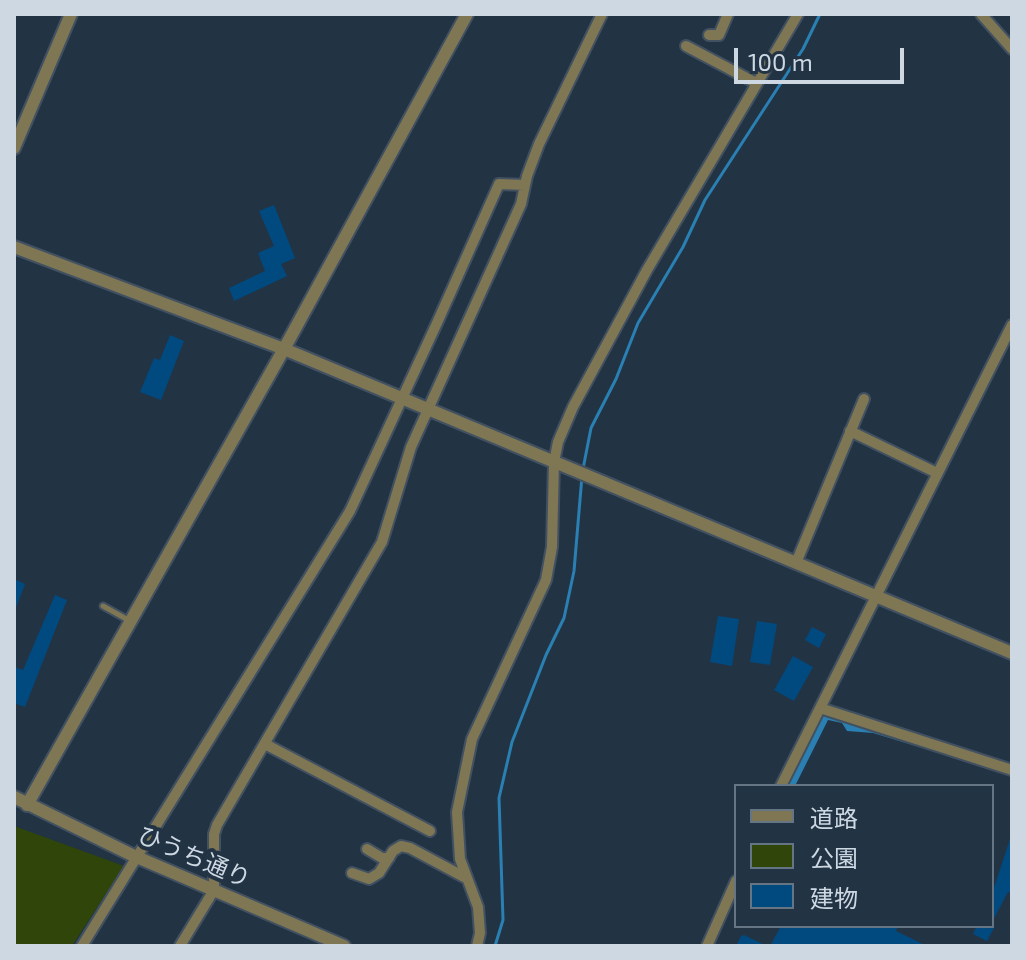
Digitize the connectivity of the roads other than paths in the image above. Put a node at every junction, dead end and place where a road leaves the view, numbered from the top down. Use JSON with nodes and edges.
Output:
{"nodes":[{"id":1,"x":71,"y":14,"type":"edge"},
{"id":2,"x":467,"y":14,"type":"edge"},
{"id":3,"x":602,"y":14,"type":"edge"},
{"id":4,"x":728,"y":14,"type":"edge"},
{"id":5,"x":798,"y":14,"type":"edge"},
{"id":6,"x":981,"y":14,"type":"edge"},
{"id":7,"x":709,"y":35,"type":"dead end"},
{"id":8,"x":686,"y":46,"type":"dead end"},
{"id":9,"x":1012,"y":49,"type":"edge"},
{"id":10,"x":756,"y":83,"type":"junction"},
{"id":11,"x":14,"y":148,"type":"edge"},
{"id":12,"x":525,"y":185,"type":"junction"},
{"id":13,"x":14,"y":247,"type":"edge"},
{"id":14,"x":1012,"y":327,"type":"edge"},
{"id":15,"x":284,"y":349,"type":"junction"},
{"id":16,"x":401,"y":399,"type":"junction"},
{"id":17,"x":864,"y":399,"type":"dead end"},
{"id":18,"x":427,"y":410,"type":"junction"},
{"id":19,"x":850,"y":431,"type":"junction"},
{"id":20,"x":554,"y":462,"type":"junction"},
{"id":21,"x":937,"y":473,"type":"junction"},
{"id":22,"x":796,"y":563,"type":"junction"},
{"id":23,"x":874,"y":596,"type":"junction"},
{"id":24,"x":103,"y":606,"type":"dead end"},
{"id":25,"x":130,"y":621,"type":"junction"},
{"id":26,"x":1012,"y":653,"type":"edge"},
{"id":27,"x":820,"y":708,"type":"junction"},
{"id":28,"x":265,"y":744,"type":"junction"},
{"id":29,"x":1012,"y":770,"type":"edge"},
{"id":30,"x":782,"y":784,"type":"edge"},
{"id":31,"x":14,"y":797,"type":"edge"},
{"id":32,"x":20,"y":804,"type":"edge"},
{"id":33,"x":430,"y":831,"type":"dead end"},
{"id":34,"x":367,"y":849,"type":"dead end"},
{"id":35,"x":138,"y":858,"type":"junction"},
{"id":36,"x":389,"y":858,"type":"junction"},
{"id":37,"x":352,"y":873,"type":"dead end"},
{"id":38,"x":466,"y":878,"type":"junction"},
{"id":39,"x":734,"y":885,"type":"edge"},
{"id":40,"x":214,"y":890,"type":"junction"},
{"id":41,"x":82,"y":946,"type":"edge"},
{"id":42,"x":180,"y":946,"type":"edge"},
{"id":43,"x":344,"y":946,"type":"edge"},
{"id":44,"x":477,"y":946,"type":"edge"},
{"id":45,"x":707,"y":946,"type":"edge"}],
"edges":[{"from":1,"to":11,"type":"street"},
{"from":2,"to":15,"type":"street"},
{"from":3,"to":12,"type":"street"},
{"from":4,"to":7,"type":"street"},
{"from":5,"to":10,"type":"street"},
{"from":6,"to":9,"type":"street"},
{"from":8,"to":10,"type":"street"},
{"from":10,"to":20,"type":"street"},
{"from":12,"to":16,"type":"street"},
{"from":12,"to":18,"type":"street"},
{"from":13,"to":15,"type":"street"},
{"from":14,"to":21,"type":"street"},
{"from":15,"to":16,"type":"street"},
{"from":15,"to":25,"type":"street"},
{"from":16,"to":18,"type":"street"},
{"from":16,"to":35,"type":"street"},
{"from":17,"to":19,"type":"street"},
{"from":18,"to":20,"type":"street"},
{"from":18,"to":28,"type":"street"},
{"from":19,"to":21,"type":"street"},
{"from":19,"to":22,"type":"street"},
{"from":20,"to":22,"type":"street"},
{"from":20,"to":38,"type":"street"},
{"from":21,"to":23,"type":"street"},
{"from":22,"to":23,"type":"street"},
{"from":23,"to":26,"type":"street"},
{"from":23,"to":27,"type":"street"},
{"from":24,"to":25,"type":"lane"},
{"from":25,"to":32,"type":"street"},
{"from":27,"to":29,"type":"street"},
{"from":27,"to":30,"type":"street"},
{"from":28,"to":33,"type":"street"},
{"from":28,"to":40,"type":"street"},
{"from":31,"to":32,"type":"street","name":"ひうち通り"},
{"from":32,"to":35,"type":"street","name":"ひうち通り"},
{"from":34,"to":36,"type":"street"},
{"from":35,"to":40,"type":"street","name":"ひうち通り"},
{"from":35,"to":41,"type":"street"},
{"from":36,"to":37,"type":"street"},
{"from":36,"to":38,"type":"street"},
{"from":38,"to":44,"type":"street"},
{"from":39,"to":45,"type":"street"},
{"from":40,"to":42,"type":"street"},
{"from":40,"to":43,"type":"street","name":"ひうち通り"}]}
